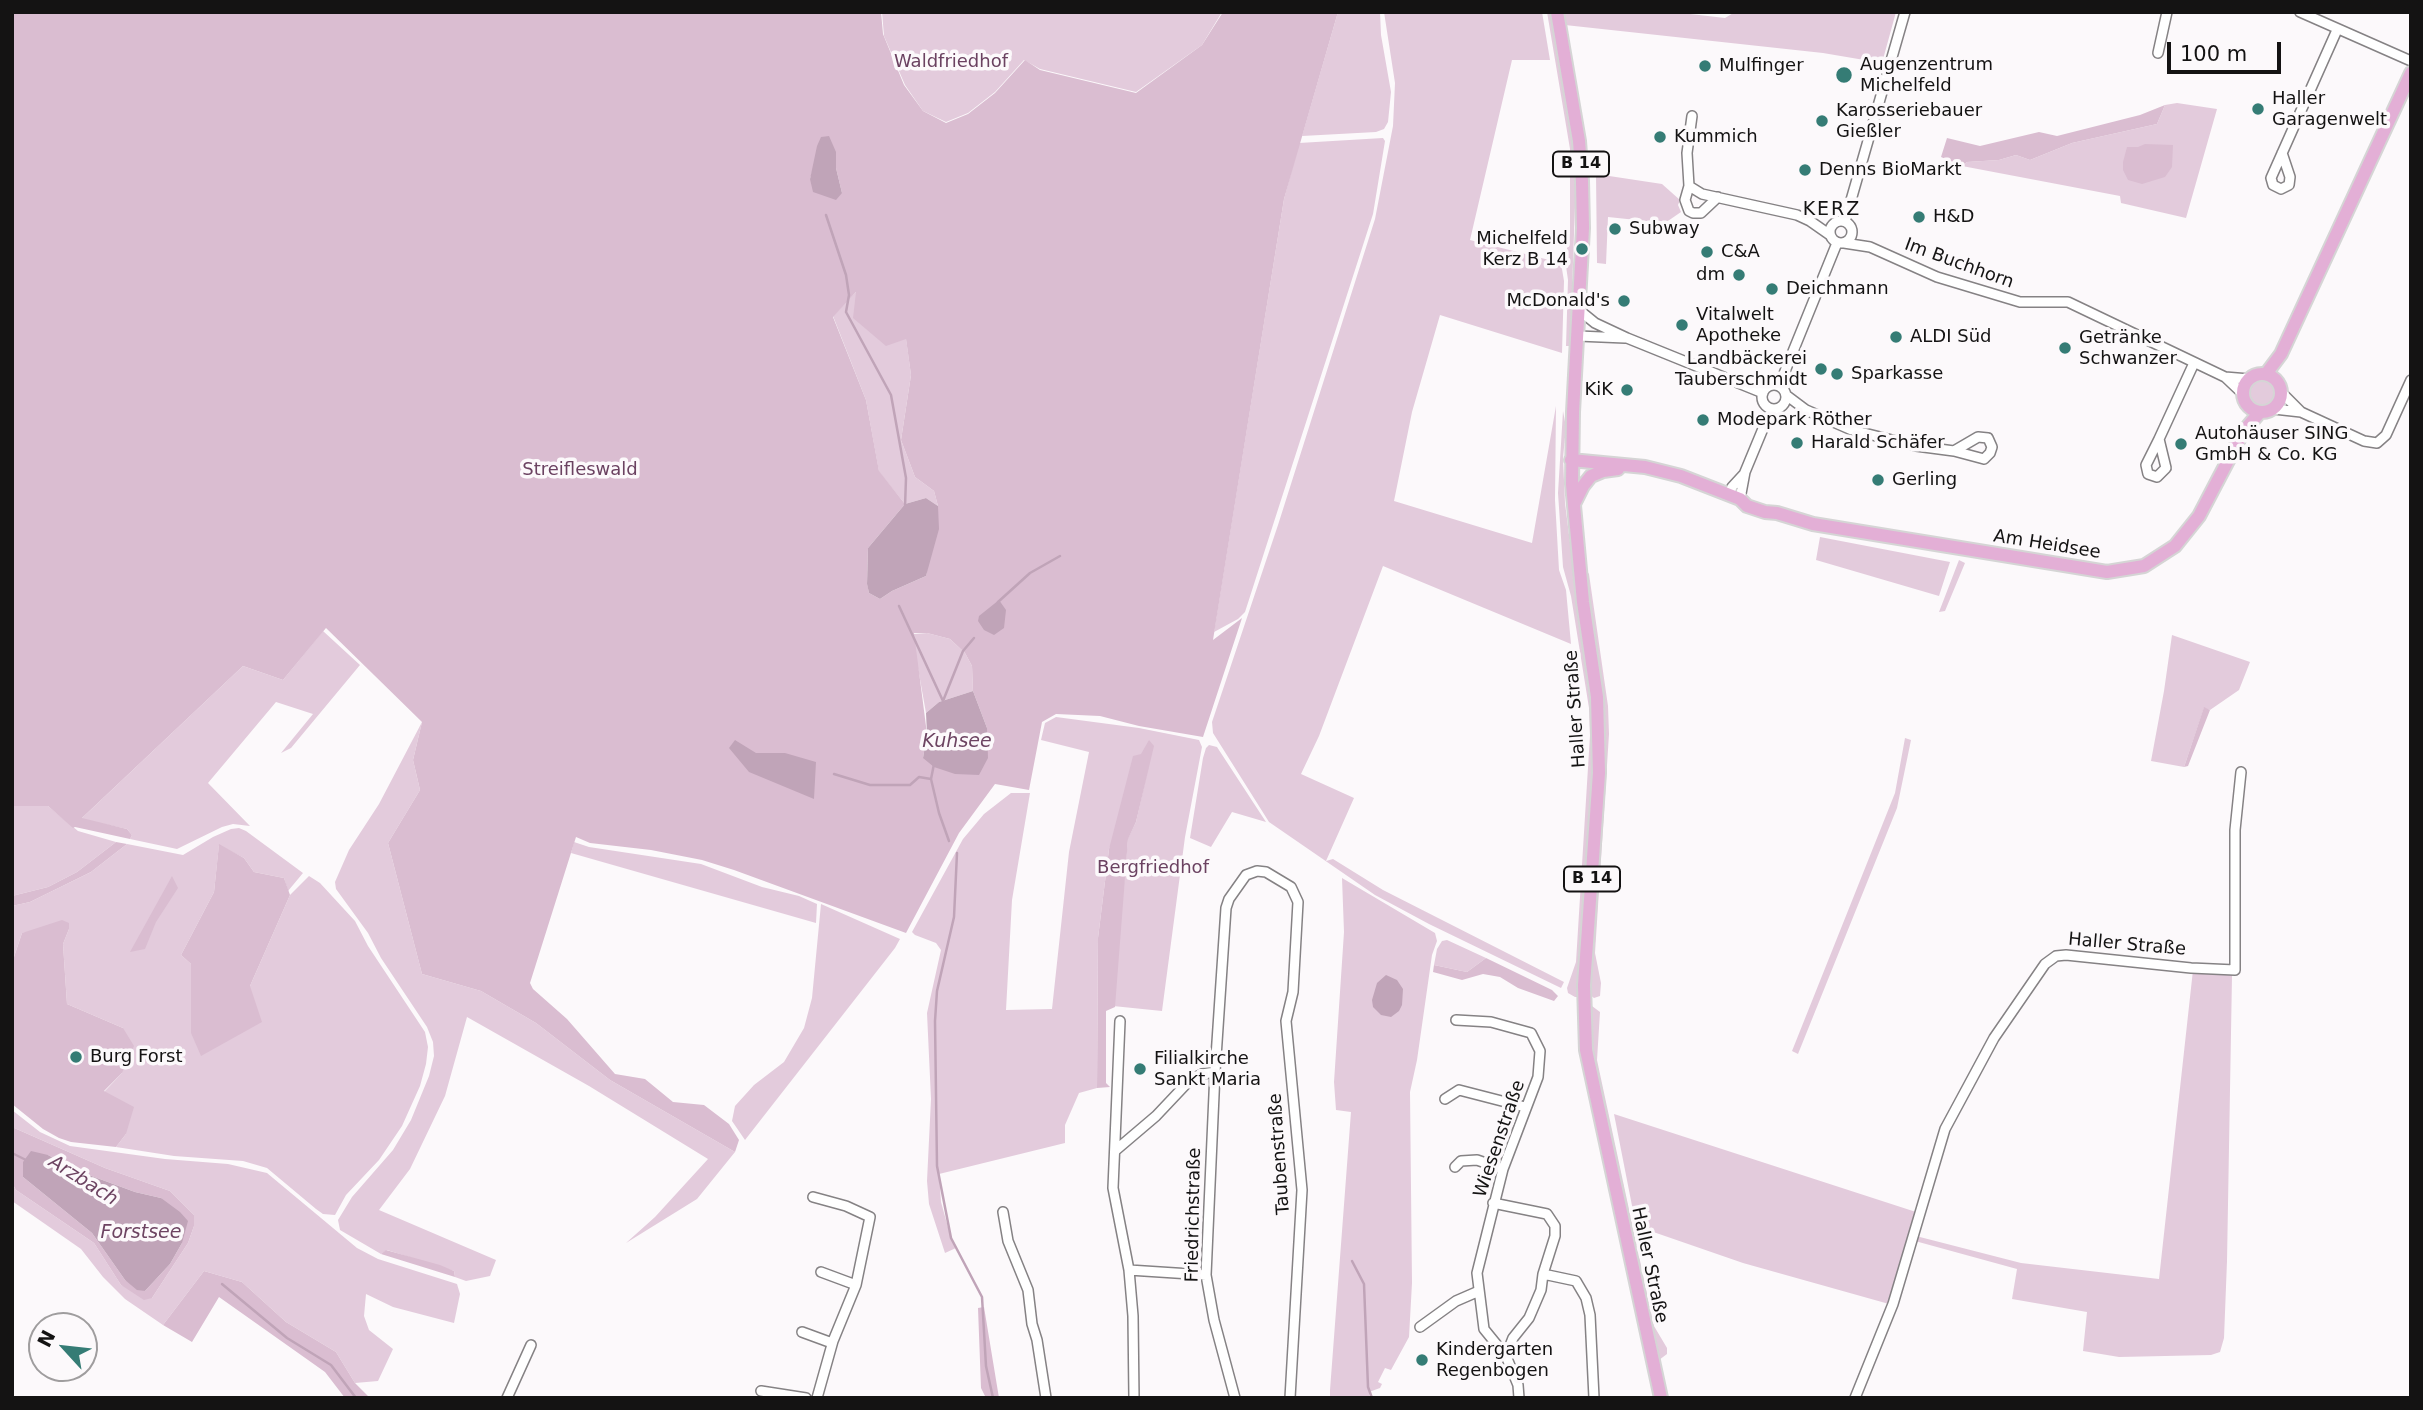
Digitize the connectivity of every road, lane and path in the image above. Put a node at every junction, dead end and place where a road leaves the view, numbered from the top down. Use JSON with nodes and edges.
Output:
{"nodes":[{"id":1,"x":1557,"y":12,"type":"edge"},
{"id":2,"x":1905,"y":12,"type":"edge"},
{"id":3,"x":2167,"y":12,"type":"edge"},
{"id":4,"x":2300,"y":12,"type":"edge"},
{"id":5,"x":2337,"y":30,"type":"junction"},
{"id":6,"x":2158,"y":53,"type":"dead end"},
{"id":7,"x":2411,"y":61,"type":"edge"},
{"id":8,"x":2411,"y":73,"type":"edge"},
{"id":9,"x":1692,"y":116,"type":"dead end"},
{"id":10,"x":2282,"y":153,"type":"dead end"},
{"id":11,"x":1689,"y":186,"type":"junction"},
{"id":12,"x":1718,"y":197,"type":"junction"},
{"id":13,"x":1810,"y":221,"type":"junction"},
{"id":14,"x":1840,"y":222,"type":"junction"},
{"id":15,"x":1852,"y":230,"type":"junction"},
{"id":16,"x":1837,"y":240,"type":"junction"},
{"id":17,"x":1870,"y":247,"type":"junction"},
{"id":18,"x":1579,"y":310,"type":"junction"},
{"id":19,"x":1578,"y":337,"type":"junction"},
{"id":20,"x":1627,"y":338,"type":"junction"},
{"id":21,"x":2194,"y":363,"type":"junction"},
{"id":22,"x":2225,"y":377,"type":"junction"},
{"id":23,"x":2249,"y":379,"type":"junction"},
{"id":24,"x":2411,"y":380,"type":"edge"},
{"id":25,"x":2275,"y":383,"type":"junction"},
{"id":26,"x":1779,"y":386,"type":"junction"},
{"id":27,"x":1763,"y":393,"type":"junction"},
{"id":28,"x":2243,"y":394,"type":"junction"},
{"id":29,"x":1786,"y":395,"type":"junction"},
{"id":30,"x":1774,"y":407,"type":"junction"},
{"id":31,"x":2274,"y":409,"type":"junction"},
{"id":32,"x":1806,"y":410,"type":"junction"},
{"id":33,"x":2254,"y":410,"type":"junction"},
{"id":34,"x":2301,"y":412,"type":"junction"},
{"id":35,"x":2159,"y":439,"type":"dead end"},
{"id":36,"x":1954,"y":451,"type":"dead end"},
{"id":37,"x":1572,"y":460,"type":"junction"},
{"id":38,"x":1681,"y":476,"type":"junction"},
{"id":39,"x":1735,"y":497,"type":"junction"},
{"id":40,"x":1574,"y":504,"type":"junction"},
{"id":41,"x":2241,"y":772,"type":"dead end"},
{"id":42,"x":1277,"y":877,"type":"joint"},
{"id":43,"x":1456,"y":1020,"type":"dead end"},
{"id":44,"x":1121,"y":1021,"type":"dead end"},
{"id":45,"x":1215,"y":1072,"type":"junction"},
{"id":46,"x":1445,"y":1099,"type":"dead end"},
{"id":47,"x":1525,"y":1107,"type":"junction"},
{"id":48,"x":1116,"y":1150,"type":"junction"},
{"id":49,"x":1455,"y":1167,"type":"dead end"},
{"id":50,"x":1503,"y":1168,"type":"junction"},
{"id":51,"x":813,"y":1197,"type":"dead end"},
{"id":52,"x":1493,"y":1203,"type":"junction"},
{"id":53,"x":1003,"y":1212,"type":"dead end"},
{"id":54,"x":1129,"y":1270,"type":"junction"},
{"id":55,"x":821,"y":1272,"type":"dead end"},
{"id":56,"x":1543,"y":1274,"type":"junction"},
{"id":57,"x":1206,"y":1275,"type":"junction"},
{"id":58,"x":856,"y":1284,"type":"junction"},
{"id":59,"x":1479,"y":1291,"type":"junction"},
{"id":60,"x":1420,"y":1327,"type":"dead end"},
{"id":61,"x":802,"y":1332,"type":"dead end"},
{"id":62,"x":832,"y":1343,"type":"junction"},
{"id":63,"x":531,"y":1345,"type":"dead end"},
{"id":64,"x":1506,"y":1356,"type":"junction"},
{"id":65,"x":761,"y":1391,"type":"dead end"},
{"id":66,"x":507,"y":1398,"type":"edge"},
{"id":67,"x":806,"y":1398,"type":"edge"},
{"id":68,"x":817,"y":1398,"type":"edge"},
{"id":69,"x":1046,"y":1398,"type":"edge"},
{"id":70,"x":1134,"y":1398,"type":"edge"},
{"id":71,"x":1234,"y":1398,"type":"edge"},
{"id":72,"x":1290,"y":1398,"type":"edge"},
{"id":73,"x":1519,"y":1398,"type":"edge"},
{"id":74,"x":1594,"y":1398,"type":"edge"},
{"id":75,"x":1661,"y":1398,"type":"edge"},
{"id":76,"x":1855,"y":1398,"type":"edge"}],
"edges":[{"from":1,"to":18,"type":"main road","name":"Haller Straße","number":"B 14"},
{"from":2,"to":14,"type":"street"},
{"from":3,"to":6,"type":"street"},
{"from":4,"to":5,"type":"street"},
{"from":5,"to":7,"type":"street"},
{"from":5,"to":10,"type":"street"},
{"from":8,"to":25,"type":"main road"},
{"from":9,"to":11,"type":"street"},
{"from":11,"to":12,"type":"street","name":"Im Buchhorn"},
{"from":11,"to":12,"type":"street"},
{"from":12,"to":13,"type":"street","name":"Im Buchhorn"},
{"from":13,"to":14,"type":"street","name":"Im Buchhorn"},
{"from":13,"to":16,"type":"street","name":"Im Buchhorn"},
{"from":14,"to":15,"type":"street","name":"Im Buchhorn"},
{"from":14,"to":16,"type":"street"},
{"from":15,"to":16,"type":"street"},
{"from":15,"to":17,"type":"street","name":"Im Buchhorn"},
{"from":16,"to":17,"type":"street","name":"Im Buchhorn"},
{"from":16,"to":26,"type":"street"},
{"from":17,"to":21,"type":"street","name":"Im Buchhorn"},
{"from":18,"to":19,"type":"main road","name":"Haller Straße","number":"B 14"},
{"from":18,"to":20,"type":"street"},
{"from":19,"to":20,"type":"street"},
{"from":19,"to":37,"type":"main road","name":"Haller Straße","number":"B 14"},
{"from":20,"to":27,"type":"street"},
{"from":21,"to":22,"type":"street","name":"Im Buchhorn"},
{"from":21,"to":35,"type":"street"},
{"from":22,"to":23,"type":"street","name":"Im Buchhorn"},
{"from":22,"to":28,"type":"street","name":"Im Buchhorn"},
{"from":23,"to":25,"type":"main road"},
{"from":23,"to":28,"type":"main road"},
{"from":24,"to":34,"type":"street"},
{"from":25,"to":31,"type":"main road"},
{"from":25,"to":34,"type":"street"},
{"from":26,"to":27,"type":"street"},
{"from":26,"to":29,"type":"street"},
{"from":27,"to":30,"type":"street"},
{"from":28,"to":33,"type":"main road"},
{"from":29,"to":30,"type":"street"},
{"from":29,"to":32,"type":"street"},
{"from":30,"to":32,"type":"street"},
{"from":30,"to":39,"type":"street"},
{"from":31,"to":33,"type":"main road"},
{"from":31,"to":34,"type":"street"},
{"from":32,"to":36,"type":"street"},
{"from":33,"to":39,"type":"main road","name":"Am Heidsee"},
{"from":37,"to":38,"type":"main road"},
{"from":37,"to":40,"type":"main road","name":"Haller Straße","number":"B 14"},
{"from":38,"to":39,"type":"main road","name":"Am Heidsee"},
{"from":38,"to":40,"type":"main road"},
{"from":40,"to":75,"type":"main road","name":"Haller Straße","number":"B 14"},
{"from":41,"to":76,"type":"street","name":"Haller Straße"},
{"from":42,"to":45,"type":"street","name":"Friedrichstraße"},
{"from":42,"to":72,"type":"street","name":"Taubenstraße"},
{"from":43,"to":47,"type":"street","name":"Wiesenstraße"},
{"from":44,"to":48,"type":"street"},
{"from":45,"to":48,"type":"street"},
{"from":45,"to":57,"type":"street","name":"Friedrichstraße"},
{"from":46,"to":47,"type":"street"},
{"from":47,"to":50,"type":"street","name":"Wiesenstraße"},
{"from":48,"to":54,"type":"street"},
{"from":49,"to":50,"type":"street"},
{"from":50,"to":52,"type":"street","name":"Wiesenstraße"},
{"from":51,"to":58,"type":"street"},
{"from":52,"to":56,"type":"street"},
{"from":52,"to":59,"type":"street","name":"Wiesenstraße"},
{"from":53,"to":69,"type":"street"},
{"from":54,"to":57,"type":"street"},
{"from":54,"to":70,"type":"street"},
{"from":55,"to":58,"type":"street"},
{"from":56,"to":64,"type":"street"},
{"from":56,"to":74,"type":"street"},
{"from":57,"to":71,"type":"street","name":"Friedrichstraße"},
{"from":58,"to":62,"type":"street"},
{"from":59,"to":60,"type":"street"},
{"from":59,"to":64,"type":"street","name":"Wiesenstraße"},
{"from":61,"to":62,"type":"street"},
{"from":62,"to":68,"type":"street"},
{"from":63,"to":66,"type":"street"},
{"from":64,"to":73,"type":"street","name":"Wiesenstraße"},
{"from":65,"to":67,"type":"street"}]}
